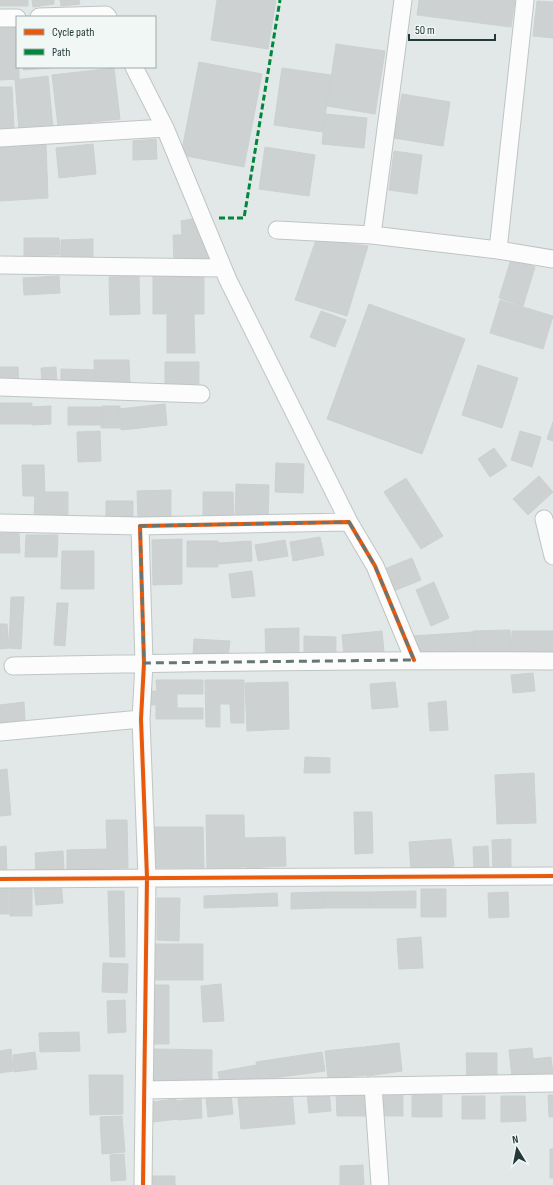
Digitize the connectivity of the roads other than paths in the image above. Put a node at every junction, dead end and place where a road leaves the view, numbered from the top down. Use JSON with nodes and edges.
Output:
{"nodes":[{"id":1,"x":403,"y":0,"type":"edge"},
{"id":2,"x":526,"y":0,"type":"edge"},
{"id":3,"x":72,"y":16,"type":"edge"},
{"id":4,"x":107,"y":16,"type":"edge"},
{"id":5,"x":0,"y":18,"type":"edge"},
{"id":6,"x":16,"y":18,"type":"edge"},
{"id":7,"x":135,"y":68,"type":"edge"},
{"id":8,"x":165,"y":128,"type":"junction"},
{"id":9,"x":0,"y":138,"type":"edge"},
{"id":10,"x":277,"y":230,"type":"dead end"},
{"id":11,"x":372,"y":235,"type":"junction"},
{"id":12,"x":498,"y":250,"type":"junction"},
{"id":13,"x":553,"y":259,"type":"edge"},
{"id":14,"x":0,"y":266,"type":"edge"},
{"id":15,"x":223,"y":268,"type":"junction"},
{"id":16,"x":0,"y":387,"type":"edge"},
{"id":17,"x":201,"y":394,"type":"dead end"},
{"id":18,"x":544,"y":519,"type":"dead end"},
{"id":19,"x":349,"y":522,"type":"junction"},
{"id":20,"x":0,"y":523,"type":"edge"},
{"id":21,"x":140,"y":526,"type":"junction"},
{"id":22,"x":553,"y":556,"type":"edge"},
{"id":23,"x":414,"y":660,"type":"junction"},
{"id":24,"x":553,"y":661,"type":"edge"},
{"id":25,"x":144,"y":663,"type":"junction"},
{"id":26,"x":13,"y":666,"type":"dead end"},
{"id":27,"x":141,"y":719,"type":"junction"},
{"id":28,"x":0,"y":732,"type":"edge"},
{"id":29,"x":553,"y":876,"type":"edge"},
{"id":30,"x":147,"y":877,"type":"junction"},
{"id":31,"x":0,"y":879,"type":"edge"},
{"id":32,"x":553,"y":1083,"type":"edge"},
{"id":33,"x":374,"y":1086,"type":"junction"},
{"id":34,"x":144,"y":1090,"type":"junction"},
{"id":35,"x":143,"y":1185,"type":"edge"},
{"id":36,"x":380,"y":1185,"type":"edge"}],
"edges":[{"from":1,"to":11,"type":"street"},
{"from":2,"to":12,"type":"street"},
{"from":3,"to":4,"type":"street"},
{"from":5,"to":6,"type":"street"},
{"from":7,"to":8,"type":"street"},
{"from":8,"to":9,"type":"street"},
{"from":8,"to":15,"type":"street"},
{"from":10,"to":11,"type":"street"},
{"from":11,"to":12,"type":"street"},
{"from":12,"to":13,"type":"street"},
{"from":14,"to":15,"type":"street"},
{"from":15,"to":19,"type":"street"},
{"from":16,"to":17,"type":"street"},
{"from":18,"to":22,"type":"street"},
{"from":19,"to":21,"type":"street"},
{"from":19,"to":23,"type":"street"},
{"from":20,"to":21,"type":"street"},
{"from":21,"to":25,"type":"street"},
{"from":23,"to":24,"type":"street"},
{"from":23,"to":25,"type":"street"},
{"from":25,"to":26,"type":"street"},
{"from":25,"to":27,"type":"street"},
{"from":27,"to":28,"type":"street"},
{"from":27,"to":30,"type":"street"},
{"from":29,"to":30,"type":"street"},
{"from":30,"to":31,"type":"street"},
{"from":30,"to":34,"type":"street"},
{"from":32,"to":33,"type":"street"},
{"from":33,"to":34,"type":"street"},
{"from":33,"to":36,"type":"street"},
{"from":34,"to":35,"type":"street"}]}
